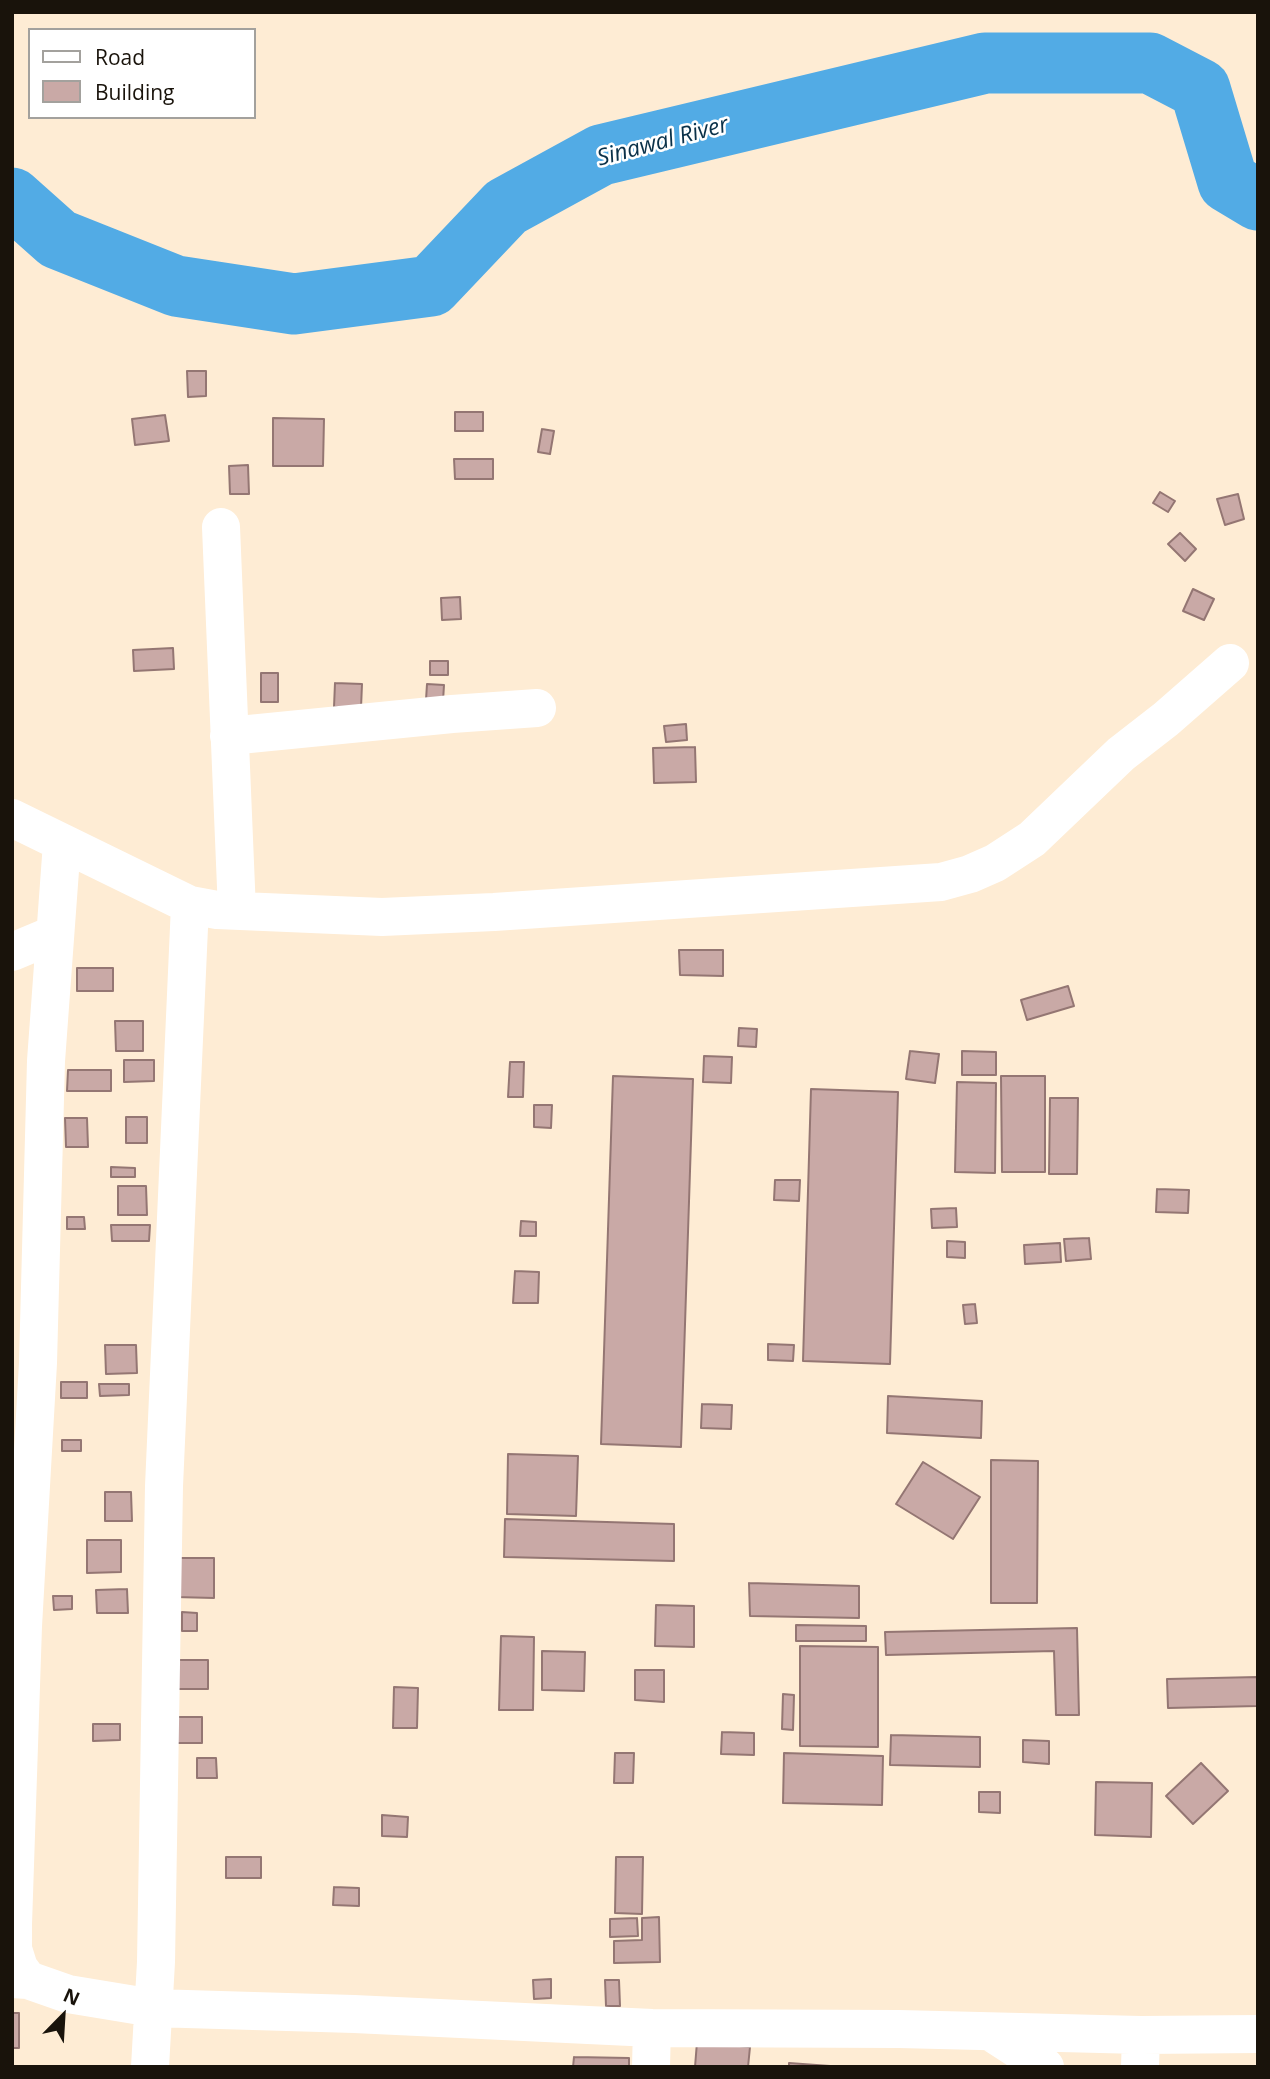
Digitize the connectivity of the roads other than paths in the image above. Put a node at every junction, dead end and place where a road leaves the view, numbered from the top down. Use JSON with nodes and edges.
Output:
{"nodes":[{"id":1,"x":221,"y":527,"type":"dead end"},
{"id":2,"x":1230,"y":663,"type":"dead end"},
{"id":3,"x":537,"y":708,"type":"dead end"},
{"id":4,"x":229,"y":736,"type":"junction"},
{"id":5,"x":12,"y":818,"type":"edge"},
{"id":6,"x":62,"y":842,"type":"junction"},
{"id":7,"x":190,"y":905,"type":"junction"},
{"id":8,"x":237,"y":911,"type":"junction"},
{"id":9,"x":55,"y":934,"type":"junction"},
{"id":10,"x":12,"y":952,"type":"edge"},
{"id":11,"x":20,"y":1979,"type":"edge"},
{"id":12,"x":153,"y":2008,"type":"junction"},
{"id":13,"x":652,"y":2028,"type":"junction"},
{"id":14,"x":989,"y":2031,"type":"junction"},
{"id":15,"x":1258,"y":2034,"type":"edge"},
{"id":16,"x":1141,"y":2051,"type":"edge"},
{"id":17,"x":150,"y":2067,"type":"edge"},
{"id":18,"x":651,"y":2067,"type":"edge"},
{"id":19,"x":1045,"y":2067,"type":"edge"}],
"edges":[{"from":1,"to":4,"type":"street"},
{"from":2,"to":8,"type":"street"},
{"from":3,"to":4,"type":"street"},
{"from":4,"to":8,"type":"street"},
{"from":5,"to":6,"type":"street"},
{"from":6,"to":7,"type":"street"},
{"from":6,"to":9,"type":"street"},
{"from":7,"to":8,"type":"street"},
{"from":7,"to":12,"type":"street"},
{"from":9,"to":10,"type":"street"},
{"from":9,"to":11,"type":"street"},
{"from":11,"to":12,"type":"street"},
{"from":12,"to":13,"type":"street"},
{"from":12,"to":17,"type":"street"},
{"from":13,"to":14,"type":"street"},
{"from":13,"to":18,"type":"street"},
{"from":14,"to":16,"type":"street"},
{"from":14,"to":19,"type":"street"},
{"from":15,"to":16,"type":"street"}]}
